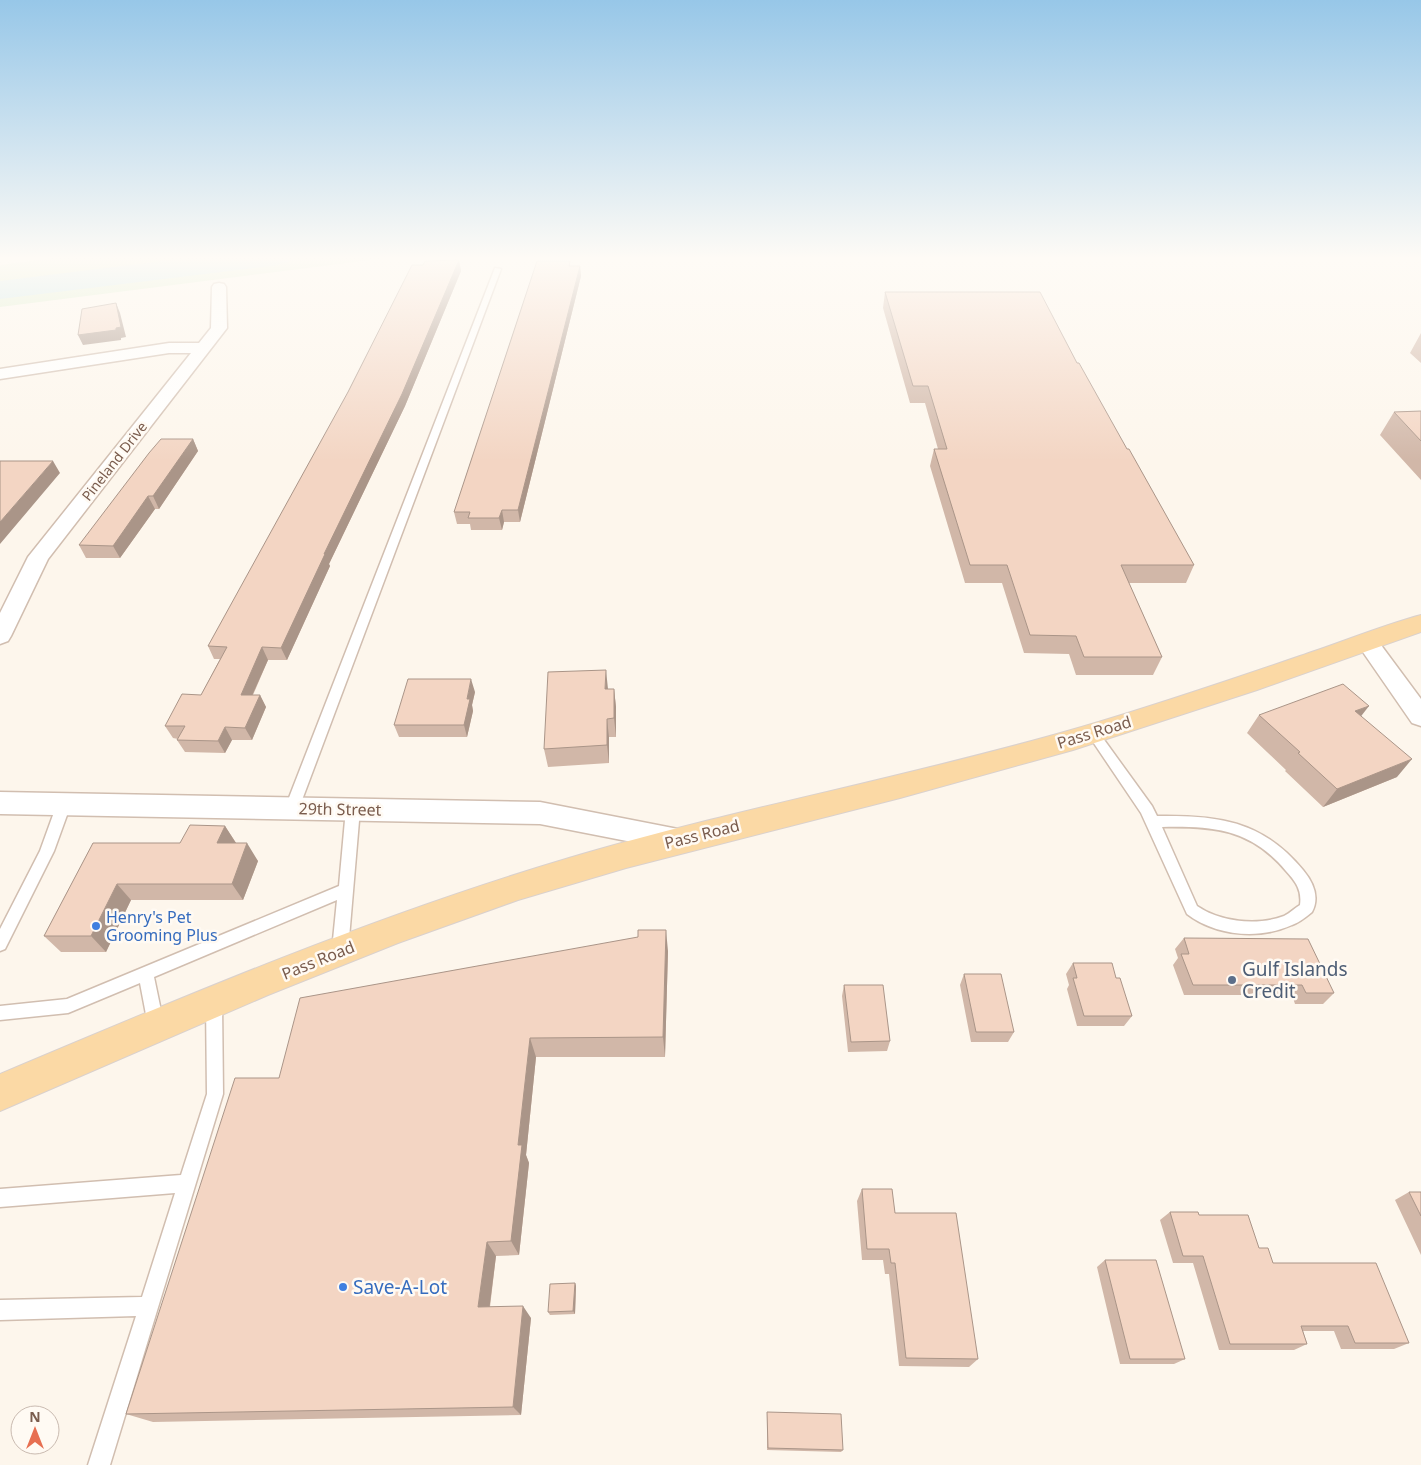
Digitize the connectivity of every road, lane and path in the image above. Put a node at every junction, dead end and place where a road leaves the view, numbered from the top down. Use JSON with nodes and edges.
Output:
{"nodes":[{"id":1,"x":219,"y":324,"type":"edge"},
{"id":2,"x":477,"y":324,"type":"edge"},
{"id":3,"x":204,"y":348,"type":"junction"},
{"id":4,"x":0,"y":374,"type":"edge"},
{"id":5,"x":1421,"y":623,"type":"edge"},
{"id":6,"x":0,"y":636,"type":"edge"},
{"id":7,"x":1367,"y":642,"type":"junction"},
{"id":8,"x":1421,"y":717,"type":"edge"},
{"id":9,"x":1093,"y":733,"type":"junction"},
{"id":10,"x":0,"y":803,"type":"edge"},
{"id":11,"x":64,"y":804,"type":"junction"},
{"id":12,"x":292,"y":808,"type":"junction"},
{"id":13,"x":352,"y":809,"type":"junction"},
{"id":14,"x":1152,"y":822,"type":"junction"},
{"id":15,"x":678,"y":840,"type":"junction"},
{"id":16,"x":347,"y":889,"type":"junction"},
{"id":17,"x":0,"y":944,"type":"edge"},
{"id":18,"x":340,"y":950,"type":"junction"},
{"id":19,"x":146,"y":973,"type":"junction"},
{"id":20,"x":214,"y":1002,"type":"junction"},
{"id":21,"x":0,"y":1013,"type":"edge"},
{"id":22,"x":156,"y":1025,"type":"junction"},
{"id":23,"x":0,"y":1094,"type":"edge"},
{"id":24,"x":188,"y":1183,"type":"junction"},
{"id":25,"x":0,"y":1198,"type":"edge"},
{"id":26,"x":150,"y":1306,"type":"junction"},
{"id":27,"x":0,"y":1310,"type":"edge"},
{"id":28,"x":100,"y":1465,"type":"edge"}],
"edges":[{"from":1,"to":3,"type":"street","name":"Pineland Drive"},
{"from":2,"to":12,"type":"lane"},
{"from":3,"to":4,"type":"street"},
{"from":3,"to":6,"type":"street","name":"Pineland Drive"},
{"from":5,"to":7,"type":"main road","name":"Pass Road"},
{"from":7,"to":8,"type":"street"},
{"from":7,"to":9,"type":"main road","name":"Pass Road"},
{"from":9,"to":14,"type":"lane"},
{"from":9,"to":15,"type":"main road","name":"Pass Road"},
{"from":10,"to":11,"type":"street","name":"29th Street"},
{"from":11,"to":12,"type":"street","name":"29th Street"},
{"from":11,"to":17,"type":"lane"},
{"from":12,"to":13,"type":"street","name":"29th Street"},
{"from":13,"to":15,"type":"street","name":"29th Street"},
{"from":13,"to":16,"type":"lane"},
{"from":14,"to":14,"type":"lane"},
{"from":15,"to":18,"type":"main road","name":"Pass Road"},
{"from":16,"to":18,"type":"lane"},
{"from":16,"to":19,"type":"lane"},
{"from":18,"to":20,"type":"main road","name":"Pass Road"},
{"from":19,"to":21,"type":"lane"},
{"from":19,"to":22,"type":"lane"},
{"from":20,"to":22,"type":"main road","name":"Pass Road"},
{"from":20,"to":24,"type":"lane"},
{"from":22,"to":23,"type":"main road","name":"Pass Road"},
{"from":24,"to":25,"type":"lane"},
{"from":24,"to":26,"type":"lane"},
{"from":26,"to":27,"type":"lane"},
{"from":26,"to":28,"type":"lane"}]}
